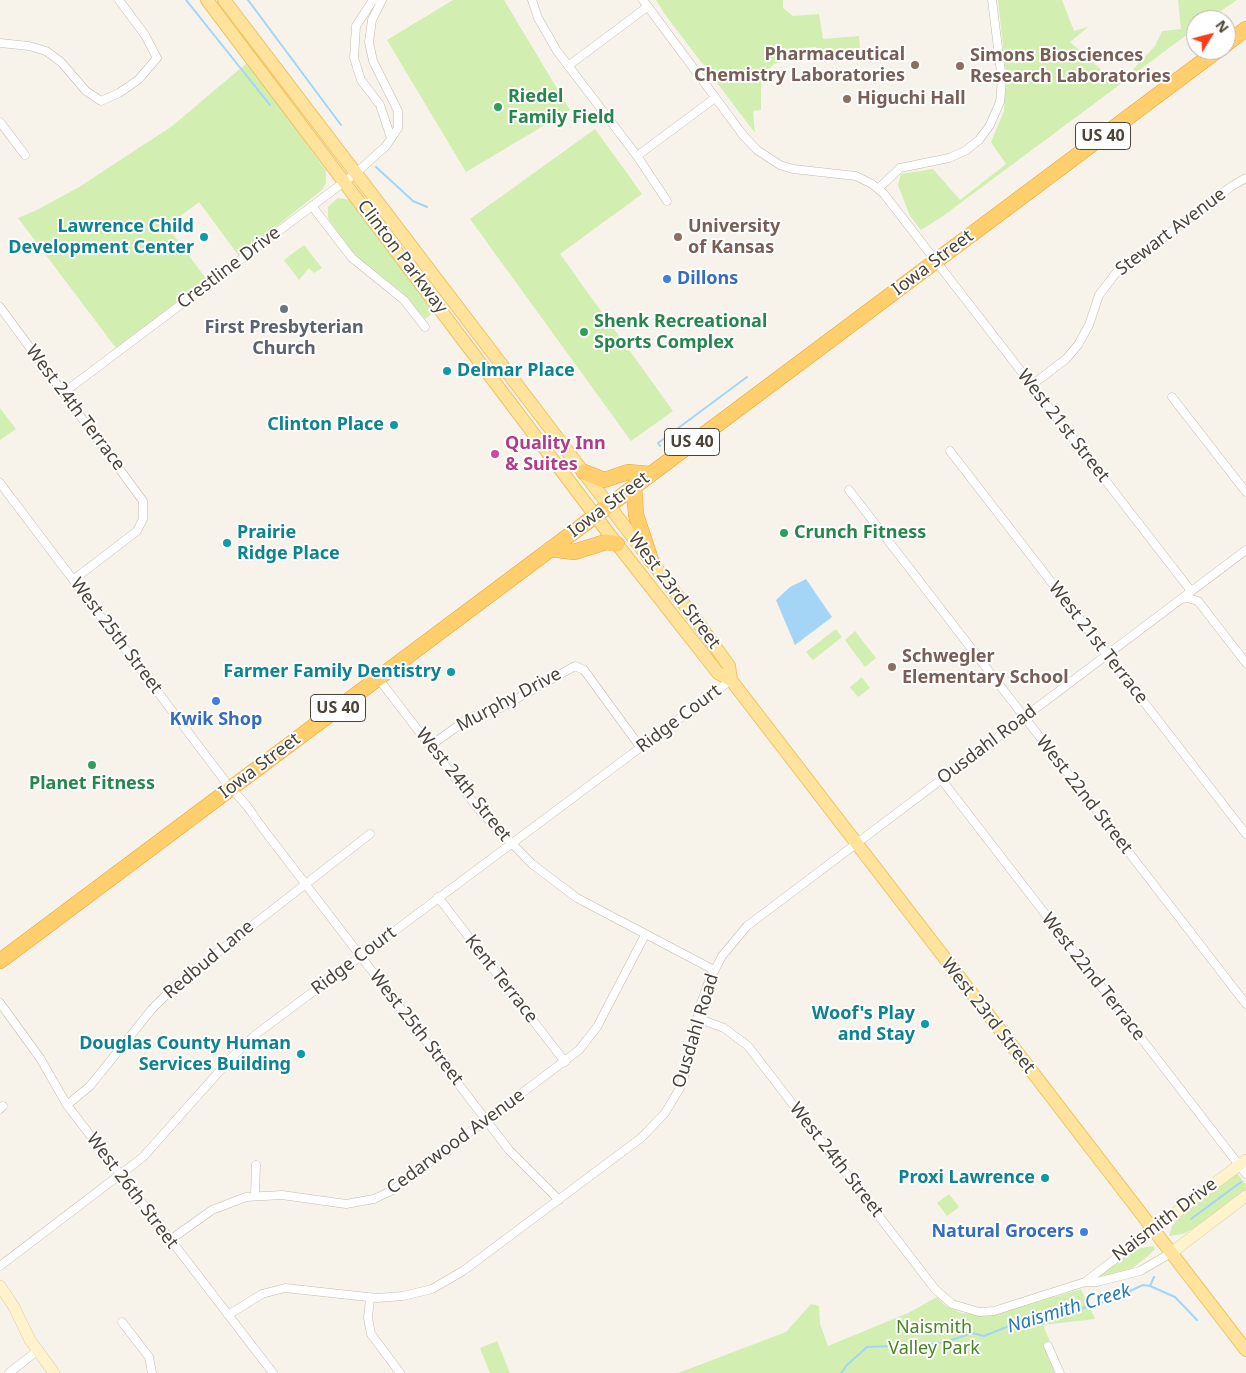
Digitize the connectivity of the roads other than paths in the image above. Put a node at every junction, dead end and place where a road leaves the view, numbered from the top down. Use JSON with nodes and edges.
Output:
{"nodes":[{"id":1,"x":119,"y":0,"type":"edge"},
{"id":2,"x":207,"y":0,"type":"edge"},
{"id":3,"x":224,"y":0,"type":"edge"},
{"id":4,"x":372,"y":0,"type":"edge"},
{"id":5,"x":382,"y":0,"type":"edge"},
{"id":6,"x":532,"y":0,"type":"edge"},
{"id":7,"x":992,"y":0,"type":"edge"},
{"id":8,"x":645,"y":4,"type":"edge"},
{"id":9,"x":0,"y":43,"type":"edge"},
{"id":10,"x":1205,"y":60,"type":"edge"},
{"id":11,"x":568,"y":66,"type":"junction"},
{"id":12,"x":715,"y":98,"type":"junction"},
{"id":13,"x":0,"y":122,"type":"edge"},
{"id":14,"x":391,"y":138,"type":"junction"},
{"id":15,"x":25,"y":155,"type":"dead end"},
{"id":16,"x":637,"y":156,"type":"junction"},
{"id":17,"x":356,"y":173,"type":"junction"},
{"id":18,"x":1246,"y":178,"type":"edge"},
{"id":19,"x":345,"y":182,"type":"junction"},
{"id":20,"x":878,"y":189,"type":"junction"},
{"id":21,"x":667,"y":201,"type":"dead end"},
{"id":22,"x":312,"y":206,"type":"junction"},
{"id":23,"x":936,"y":261,"type":"junction"},
{"id":24,"x":0,"y":306,"type":"edge"},
{"id":25,"x":425,"y":327,"type":"dead end"},
{"id":26,"x":1032,"y":385,"type":"junction"},
{"id":27,"x":63,"y":393,"type":"junction"},
{"id":28,"x":1172,"y":397,"type":"dead end"},
{"id":29,"x":950,"y":451,"type":"dead end"},
{"id":30,"x":584,"y":472,"type":"junction"},
{"id":31,"x":650,"y":474,"type":"junction"},
{"id":32,"x":0,"y":483,"type":"edge"},
{"id":33,"x":634,"y":486,"type":"junction"},
{"id":34,"x":850,"y":490,"type":"dead end"},
{"id":35,"x":1246,"y":492,"type":"edge"},
{"id":36,"x":609,"y":504,"type":"junction"},
{"id":37,"x":595,"y":515,"type":"junction"},
{"id":38,"x":617,"y":544,"type":"junction"},
{"id":39,"x":550,"y":549,"type":"junction"},
{"id":40,"x":1246,"y":550,"type":"edge"},
{"id":41,"x":651,"y":560,"type":"junction"},
{"id":42,"x":73,"y":580,"type":"junction"},
{"id":43,"x":1199,"y":585,"type":"junction"},
{"id":44,"x":1191,"y":591,"type":"junction"},
{"id":45,"x":1181,"y":599,"type":"junction"},
{"id":46,"x":1198,"y":601,"type":"junction"},
{"id":47,"x":1107,"y":654,"type":"junction"},
{"id":48,"x":1246,"y":663,"type":"edge"},
{"id":49,"x":378,"y":678,"type":"junction"},
{"id":50,"x":731,"y":680,"type":"junction"},
{"id":51,"x":1024,"y":716,"type":"junction"},
{"id":52,"x":430,"y":746,"type":"junction"},
{"id":53,"x":641,"y":748,"type":"junction"},
{"id":54,"x":941,"y":779,"type":"junction"},
{"id":55,"x":231,"y":788,"type":"junction"},
{"id":56,"x":370,"y":834,"type":"dead end"},
{"id":57,"x":1246,"y":834,"type":"edge"},
{"id":58,"x":855,"y":843,"type":"junction"},
{"id":59,"x":511,"y":844,"type":"junction"},
{"id":60,"x":305,"y":884,"type":"junction"},
{"id":61,"x":438,"y":897,"type":"junction"},
{"id":62,"x":645,"y":935,"type":"junction"},
{"id":63,"x":360,"y":956,"type":"junction"},
{"id":64,"x":0,"y":961,"type":"edge"},
{"id":65,"x":714,"y":970,"type":"junction"},
{"id":66,"x":0,"y":1003,"type":"edge"},
{"id":67,"x":1246,"y":1004,"type":"edge"},
{"id":68,"x":697,"y":1018,"type":"junction"},
{"id":69,"x":565,"y":1062,"type":"junction"},
{"id":70,"x":67,"y":1105,"type":"junction"},
{"id":71,"x":487,"y":1120,"type":"junction"},
{"id":72,"x":256,"y":1165,"type":"dead end"},
{"id":73,"x":1244,"y":1166,"type":"edge"},
{"id":74,"x":120,"y":1175,"type":"junction"},
{"id":75,"x":255,"y":1195,"type":"junction"},
{"id":76,"x":1246,"y":1196,"type":"edge"},
{"id":77,"x":559,"y":1200,"type":"junction"},
{"id":78,"x":1153,"y":1230,"type":"junction"},
{"id":79,"x":170,"y":1240,"type":"junction"},
{"id":80,"x":1171,"y":1253,"type":"junction"},
{"id":81,"x":0,"y":1266,"type":"edge"},
{"id":82,"x":1085,"y":1282,"type":"junction"},
{"id":83,"x":0,"y":1286,"type":"edge"},
{"id":84,"x":370,"y":1298,"type":"junction"},
{"id":85,"x":968,"y":1310,"type":"joint"},
{"id":86,"x":228,"y":1315,"type":"junction"},
{"id":87,"x":122,"y":1322,"type":"dead end"},
{"id":88,"x":1048,"y":1346,"type":"dead end"},
{"id":89,"x":1246,"y":1350,"type":"edge"},
{"id":90,"x":37,"y":1351,"type":"junction"},
{"id":91,"x":9,"y":1373,"type":"edge"},
{"id":92,"x":54,"y":1373,"type":"edge"},
{"id":93,"x":152,"y":1373,"type":"edge"},
{"id":94,"x":273,"y":1373,"type":"edge"},
{"id":95,"x":400,"y":1373,"type":"edge"},
{"id":96,"x":1060,"y":1373,"type":"edge"}],
"edges":[{"from":1,"to":9,"type":"street"},
{"from":2,"to":19,"type":"main road","name":"Clinton Parkway"},
{"from":3,"to":17,"type":"main road","name":"Clinton Parkway"},
{"from":4,"to":14,"type":"street"},
{"from":5,"to":14,"type":"street","name":"Crestline Drive"},
{"from":6,"to":11,"type":"street"},
{"from":7,"to":20,"type":"street"},
{"from":8,"to":11,"type":"street"},
{"from":8,"to":12,"type":"street"},
{"from":10,"to":23,"type":"highway","name":"Iowa Street","number":"US 40"},
{"from":11,"to":16,"type":"street"},
{"from":12,"to":16,"type":"street"},
{"from":12,"to":20,"type":"street"},
{"from":13,"to":15,"type":"street"},
{"from":14,"to":17,"type":"street","name":"Crestline Drive"},
{"from":16,"to":21,"type":"street"},
{"from":17,"to":19,"type":"street","name":"Crestline Drive"},
{"from":17,"to":30,"type":"main road","name":"Clinton Parkway"},
{"from":18,"to":26,"type":"street","name":"Stewart Avenue"},
{"from":19,"to":22,"type":"street","name":"Crestline Drive"},
{"from":19,"to":37,"type":"main road","name":"Clinton Parkway"},
{"from":20,"to":23,"type":"street","name":"West 21st Street"},
{"from":22,"to":25,"type":"street"},
{"from":22,"to":27,"type":"street","name":"Crestline Drive"},
{"from":23,"to":26,"type":"street","name":"West 21st Street"},
{"from":23,"to":31,"type":"highway","name":"Iowa Street","number":"US 40"},
{"from":24,"to":27,"type":"street","name":"West 24th Terrace"},
{"from":26,"to":44,"type":"street","name":"West 21st Street"},
{"from":27,"to":42,"type":"street","name":"West 24th Terrace"},
{"from":28,"to":35,"type":"street"},
{"from":29,"to":47,"type":"street","name":"West 21st Terrace"},
{"from":30,"to":31,"type":"highway"},
{"from":30,"to":36,"type":"main road","name":"Clinton Parkway"},
{"from":31,"to":33,"type":"highway","name":"Iowa Street","number":"US 40"},
{"from":32,"to":42,"type":"street","name":"West 25th Street"},
{"from":33,"to":36,"type":"highway","name":"Iowa Street","number":"US 40"},
{"from":33,"to":41,"type":"highway"},
{"from":34,"to":51,"type":"street","name":"West 22nd Street"},
{"from":36,"to":37,"type":"highway","name":"Iowa Street","number":"US 40"},
{"from":36,"to":41,"type":"main road","name":"West 23rd Street"},
{"from":37,"to":38,"type":"main road","name":"West 23rd Street"},
{"from":37,"to":39,"type":"highway","name":"Iowa Street","number":"US 40"},
{"from":38,"to":39,"type":"highway"},
{"from":38,"to":50,"type":"main road","name":"West 23rd Street"},
{"from":39,"to":49,"type":"highway","name":"Iowa Street","number":"US 40"},
{"from":40,"to":43,"type":"street","name":"Ousdahl Road"},
{"from":41,"to":50,"type":"main road","name":"West 23rd Street"},
{"from":42,"to":55,"type":"street","name":"West 25th Street"},
{"from":43,"to":44,"type":"street","name":"Ousdahl Road"},
{"from":43,"to":46,"type":"street"},
{"from":44,"to":45,"type":"street","name":"Ousdahl Road"},
{"from":45,"to":46,"type":"street"},
{"from":45,"to":47,"type":"street","name":"Ousdahl Road"},
{"from":46,"to":48,"type":"street"},
{"from":47,"to":51,"type":"street","name":"Ousdahl Road"},
{"from":47,"to":57,"type":"street","name":"West 21st Terrace"},
{"from":49,"to":52,"type":"street","name":"West 24th Street"},
{"from":49,"to":55,"type":"highway","name":"Iowa Street","number":"US 40"},
{"from":50,"to":53,"type":"street","name":"Ridge Court"},
{"from":50,"to":58,"type":"main road","name":"West 23rd Street"},
{"from":51,"to":54,"type":"street","name":"Ousdahl Road"},
{"from":51,"to":67,"type":"street","name":"West 22nd Street"},
{"from":52,"to":53,"type":"street","name":"Murphy Drive"},
{"from":52,"to":59,"type":"street","name":"West 24th Street"},
{"from":53,"to":59,"type":"street","name":"Ridge Court"},
{"from":54,"to":58,"type":"street","name":"Ousdahl Road"},
{"from":54,"to":73,"type":"street","name":"West 22nd Terrace"},
{"from":55,"to":60,"type":"street","name":"West 25th Street"},
{"from":55,"to":64,"type":"highway","name":"Iowa Street","number":"US 40"},
{"from":56,"to":60,"type":"street","name":"Redbud Lane"},
{"from":58,"to":65,"type":"street","name":"Ousdahl Road"},
{"from":58,"to":78,"type":"main road","name":"West 23rd Street"},
{"from":59,"to":61,"type":"street","name":"Ridge Court"},
{"from":59,"to":62,"type":"street","name":"West 24th Street"},
{"from":60,"to":63,"type":"street","name":"West 25th Street"},
{"from":60,"to":70,"type":"street","name":"Redbud Lane"},
{"from":61,"to":63,"type":"street","name":"Ridge Court"},
{"from":61,"to":69,"type":"street","name":"Kent Terrace"},
{"from":62,"to":65,"type":"street","name":"West 24th Street"},
{"from":62,"to":69,"type":"street","name":"Cedarwood Avenue"},
{"from":63,"to":71,"type":"street","name":"West 25th Street"},
{"from":63,"to":74,"type":"street","name":"Ridge Court"},
{"from":65,"to":68,"type":"street","name":"Ousdahl Road"},
{"from":66,"to":70,"type":"street","name":"West 26th Street"},
{"from":68,"to":77,"type":"street","name":"Ousdahl Road"},
{"from":68,"to":85,"type":"street","name":"West 24th Street"},
{"from":69,"to":71,"type":"street","name":"Cedarwood Avenue"},
{"from":70,"to":74,"type":"street","name":"West 26th Street"},
{"from":71,"to":75,"type":"street","name":"Cedarwood Avenue"},
{"from":71,"to":77,"type":"street","name":"West 25th Street"},
{"from":72,"to":75,"type":"street"},
{"from":73,"to":78,"type":"street","name":"Naismith Drive"},
{"from":74,"to":79,"type":"street","name":"West 26th Street"},
{"from":74,"to":81,"type":"street","name":"Ridge Court"},
{"from":75,"to":79,"type":"street","name":"Cedarwood Avenue"},
{"from":76,"to":80,"type":"street","name":"Naismith Drive"},
{"from":77,"to":84,"type":"street","name":"Ousdahl Road"},
{"from":78,"to":80,"type":"main road","name":"West 23rd Street"},
{"from":78,"to":82,"type":"street","name":"Naismith Drive"},
{"from":79,"to":86,"type":"street","name":"West 26th Street"},
{"from":80,"to":82,"type":"street","name":"Naismith Drive"},
{"from":80,"to":89,"type":"main road","name":"West 23rd Street"},
{"from":82,"to":85,"type":"street","name":"Naismith Drive"},
{"from":83,"to":90,"type":"street"},
{"from":84,"to":86,"type":"street","name":"Ousdahl Road"},
{"from":84,"to":95,"type":"street"},
{"from":86,"to":94,"type":"street","name":"West 26th Street"},
{"from":87,"to":93,"type":"street"},
{"from":88,"to":96,"type":"street"},
{"from":90,"to":91,"type":"street"},
{"from":90,"to":92,"type":"street"}]}
